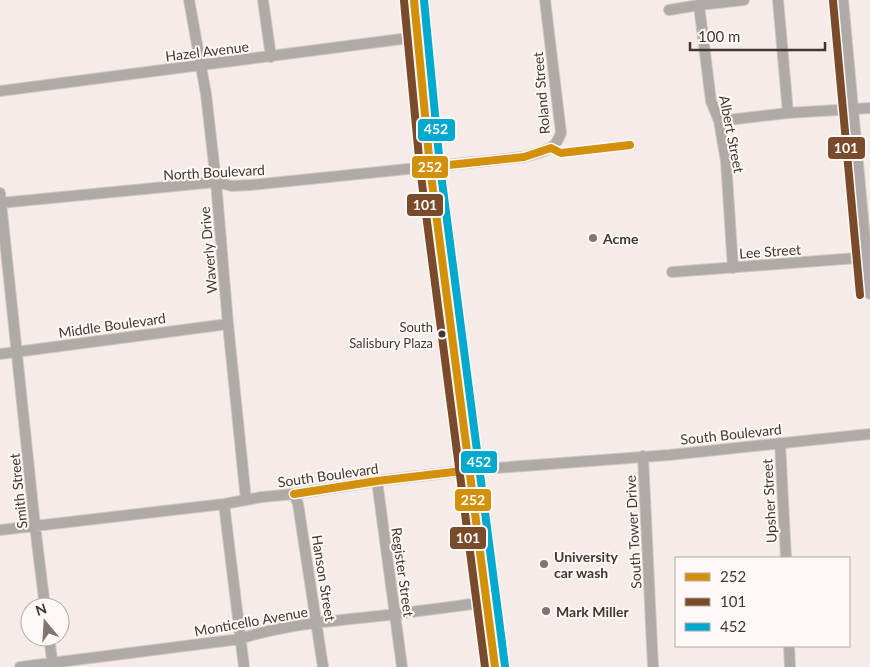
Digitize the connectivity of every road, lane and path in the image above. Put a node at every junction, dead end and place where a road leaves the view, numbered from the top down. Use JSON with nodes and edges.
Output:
{"nodes":[{"id":1,"x":189,"y":0,"type":"edge"},
{"id":2,"x":263,"y":0,"type":"edge"},
{"id":3,"x":414,"y":0,"type":"edge"},
{"id":4,"x":545,"y":0,"type":"edge"},
{"id":5,"x":744,"y":0,"type":"edge"},
{"id":6,"x":778,"y":0,"type":"edge"},
{"id":7,"x":843,"y":0,"type":"edge"},
{"id":8,"x":700,"y":5,"type":"junction"},
{"id":9,"x":669,"y":10,"type":"dead end"},
{"id":10,"x":417,"y":37,"type":"junction"},
{"id":11,"x":271,"y":57,"type":"junction"},
{"id":12,"x":200,"y":66,"type":"junction"},
{"id":13,"x":0,"y":91,"type":"edge"},
{"id":14,"x":870,"y":108,"type":"edge"},
{"id":15,"x":852,"y":109,"type":"junction"},
{"id":16,"x":788,"y":113,"type":"junction"},
{"id":17,"x":719,"y":121,"type":"junction"},
{"id":18,"x":430,"y":166,"type":"junction"},
{"id":19,"x":216,"y":182,"type":"junction"},
{"id":20,"x":0,"y":200,"type":"edge"},
{"id":21,"x":869,"y":257,"type":"edge"},
{"id":22,"x":733,"y":268,"type":"junction"},
{"id":23,"x":672,"y":272,"type":"dead end"},
{"id":24,"x":870,"y":294,"type":"edge"},
{"id":25,"x":228,"y":324,"type":"junction"},
{"id":26,"x":17,"y":352,"type":"junction"},
{"id":27,"x":0,"y":354,"type":"edge"},
{"id":28,"x":870,"y":434,"type":"edge"},
{"id":29,"x":780,"y":443,"type":"junction"},
{"id":30,"x":643,"y":456,"type":"junction"},
{"id":31,"x":470,"y":470,"type":"junction"},
{"id":32,"x":377,"y":481,"type":"junction"},
{"id":33,"x":294,"y":494,"type":"junction"},
{"id":34,"x":246,"y":500,"type":"junction"},
{"id":35,"x":224,"y":504,"type":"junction"},
{"id":36,"x":36,"y":526,"type":"junction"},
{"id":37,"x":0,"y":530,"type":"edge"},
{"id":38,"x":786,"y":557,"type":"edge"},
{"id":39,"x":45,"y":597,"type":"edge"},
{"id":40,"x":487,"y":602,"type":"junction"},
{"id":41,"x":395,"y":614,"type":"junction"},
{"id":42,"x":317,"y":623,"type":"junction"},
{"id":43,"x":240,"y":639,"type":"junction"},
{"id":44,"x":50,"y":647,"type":"edge"},
{"id":45,"x":789,"y":647,"type":"edge"},
{"id":46,"x":52,"y":665,"type":"edge"},
{"id":47,"x":20,"y":667,"type":"edge"},
{"id":48,"x":244,"y":667,"type":"edge"},
{"id":49,"x":323,"y":667,"type":"edge"},
{"id":50,"x":402,"y":667,"type":"edge"},
{"id":51,"x":495,"y":667,"type":"edge"},
{"id":52,"x":653,"y":667,"type":"edge"},
{"id":53,"x":790,"y":667,"type":"edge"}],
"edges":[{"from":1,"to":12,"type":"street","name":"Waverly Drive"},
{"from":2,"to":11,"type":"street"},
{"from":3,"to":10,"type":"main road"},
{"from":4,"to":18,"type":"street","name":"Roland Street"},
{"from":5,"to":8,"type":"street"},
{"from":6,"to":16,"type":"street"},
{"from":7,"to":15,"type":"street"},
{"from":8,"to":9,"type":"street"},
{"from":8,"to":17,"type":"street","name":"Albert Street"},
{"from":10,"to":11,"type":"street","name":"Hazel Avenue"},
{"from":10,"to":18,"type":"main road"},
{"from":11,"to":12,"type":"street","name":"Hazel Avenue"},
{"from":12,"to":13,"type":"street","name":"Hazel Avenue"},
{"from":12,"to":19,"type":"street","name":"Waverly Drive"},
{"from":14,"to":15,"type":"street"},
{"from":15,"to":16,"type":"street"},
{"from":15,"to":21,"type":"street"},
{"from":16,"to":17,"type":"street"},
{"from":17,"to":22,"type":"street","name":"Albert Street"},
{"from":18,"to":19,"type":"street","name":"North Boulevard"},
{"from":18,"to":31,"type":"main road"},
{"from":19,"to":20,"type":"street","name":"North Boulevard"},
{"from":19,"to":25,"type":"street","name":"Waverly Drive"},
{"from":20,"to":26,"type":"street","name":"Smith Street"},
{"from":21,"to":22,"type":"street","name":"Lee Street"},
{"from":21,"to":24,"type":"street"},
{"from":22,"to":23,"type":"street","name":"Lee Street"},
{"from":25,"to":26,"type":"street","name":"Middle Boulevard"},
{"from":25,"to":34,"type":"street","name":"Waverly Drive"},
{"from":26,"to":27,"type":"street","name":"Middle Boulevard"},
{"from":26,"to":36,"type":"street","name":"Smith Street"},
{"from":28,"to":29,"type":"street","name":"South Boulevard"},
{"from":29,"to":30,"type":"street","name":"South Boulevard"},
{"from":29,"to":38,"type":"street","name":"Upsher Street"},
{"from":30,"to":31,"type":"street","name":"South Boulevard"},
{"from":30,"to":52,"type":"street","name":"South Tower Drive"},
{"from":31,"to":32,"type":"street","name":"South Boulevard"},
{"from":31,"to":40,"type":"main road"},
{"from":32,"to":33,"type":"street","name":"South Boulevard"},
{"from":32,"to":41,"type":"street","name":"Register Street"},
{"from":33,"to":34,"type":"street","name":"South Boulevard"},
{"from":33,"to":42,"type":"street","name":"Hanson Street"},
{"from":34,"to":35,"type":"street","name":"South Boulevard"},
{"from":35,"to":36,"type":"street","name":"South Boulevard"},
{"from":35,"to":43,"type":"street"},
{"from":36,"to":37,"type":"street","name":"South Boulevard"},
{"from":36,"to":39,"type":"street","name":"Smith Street"},
{"from":40,"to":41,"type":"street","name":"Monticello Avenue"},
{"from":40,"to":51,"type":"main road"},
{"from":41,"to":42,"type":"street","name":"Monticello Avenue"},
{"from":41,"to":50,"type":"street","name":"Register Street"},
{"from":42,"to":43,"type":"street","name":"Monticello Avenue"},
{"from":42,"to":49,"type":"street","name":"Hanson Street"},
{"from":43,"to":46,"type":"street","name":"Monticello Avenue"},
{"from":43,"to":48,"type":"street"},
{"from":44,"to":46,"type":"street"},
{"from":45,"to":53,"type":"street"},
{"from":46,"to":47,"type":"street","name":"Monticello Avenue"}]}
